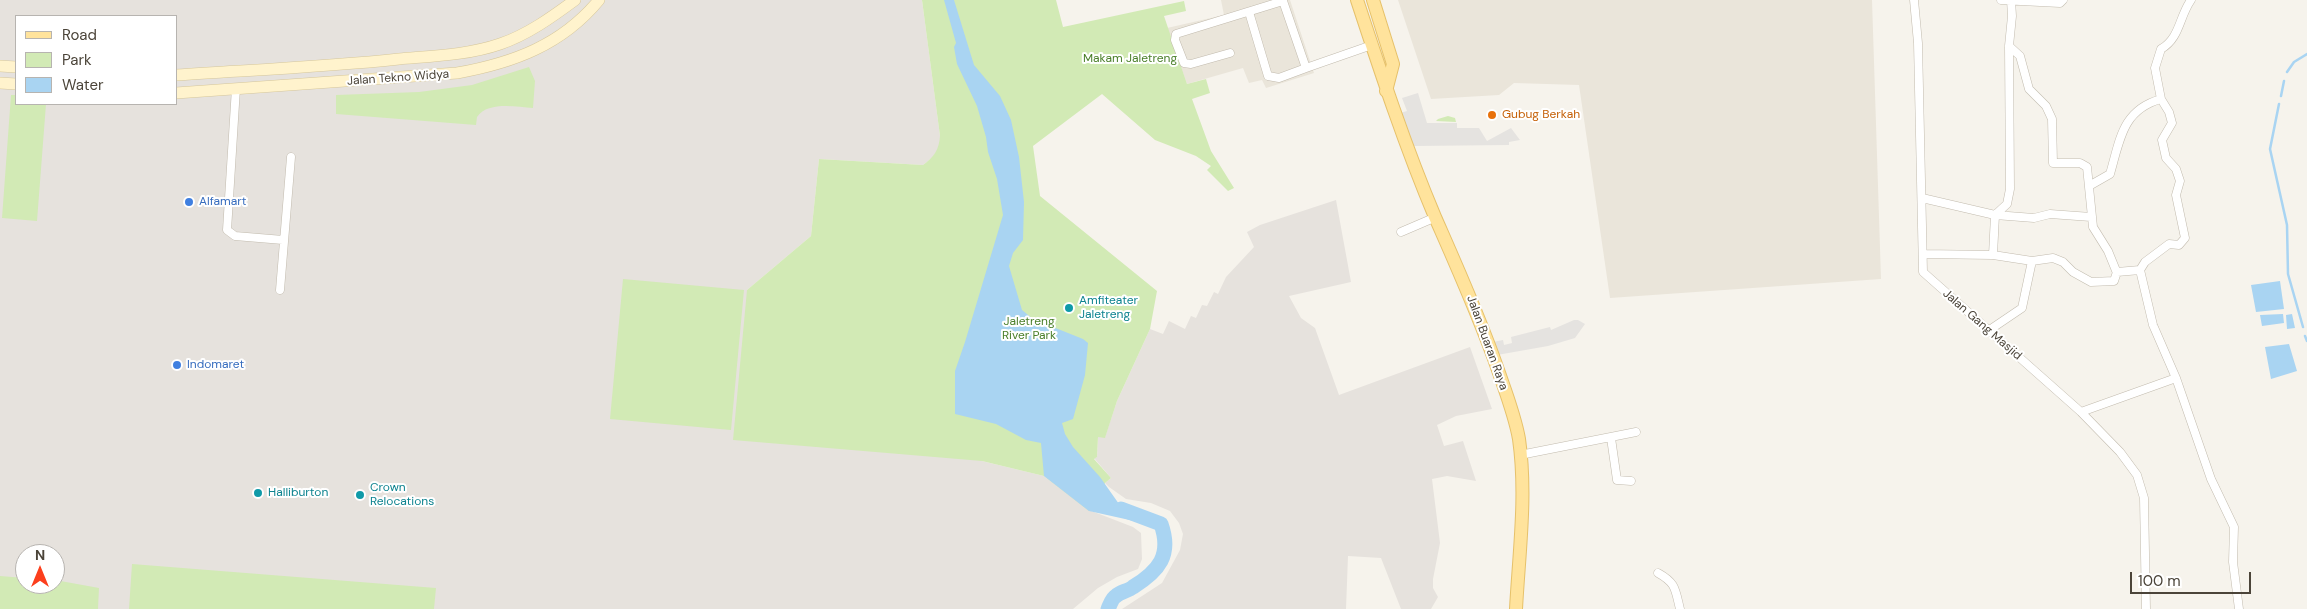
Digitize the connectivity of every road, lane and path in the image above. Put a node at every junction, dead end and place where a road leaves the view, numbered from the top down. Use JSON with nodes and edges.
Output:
{"nodes":[{"id":1,"x":575,"y":0,"type":"edge"},
{"id":2,"x":599,"y":0,"type":"edge"},
{"id":3,"x":1357,"y":0,"type":"edge"},
{"id":4,"x":1373,"y":0,"type":"edge"},
{"id":5,"x":1914,"y":0,"type":"edge"},
{"id":6,"x":2001,"y":0,"type":"edge"},
{"id":7,"x":2011,"y":0,"type":"edge"},
{"id":8,"x":2063,"y":0,"type":"edge"},
{"id":9,"x":2191,"y":0,"type":"edge"},
{"id":10,"x":1249,"y":12,"type":"junction"},
{"id":11,"x":1372,"y":45,"type":"junction"},
{"id":12,"x":2009,"y":46,"type":"junction"},
{"id":13,"x":1230,"y":53,"type":"dead end"},
{"id":14,"x":380,"y":61,"type":"junction"},
{"id":15,"x":0,"y":66,"type":"edge"},
{"id":16,"x":15,"y":67,"type":"edge"},
{"id":17,"x":1306,"y":68,"type":"junction"},
{"id":18,"x":178,"y":75,"type":"edge"},
{"id":19,"x":382,"y":79,"type":"junction"},
{"id":20,"x":0,"y":83,"type":"edge"},
{"id":21,"x":15,"y":84,"type":"edge"},
{"id":22,"x":236,"y":88,"type":"junction"},
{"id":23,"x":1386,"y":91,"type":"junction"},
{"id":24,"x":178,"y":93,"type":"edge"},
{"id":25,"x":2161,"y":100,"type":"junction"},
{"id":26,"x":291,"y":157,"type":"dead end"},
{"id":27,"x":2089,"y":186,"type":"junction"},
{"id":28,"x":1922,"y":198,"type":"junction"},
{"id":29,"x":1995,"y":215,"type":"junction"},
{"id":30,"x":1436,"y":217,"type":"junction"},
{"id":31,"x":2092,"y":217,"type":"junction"},
{"id":32,"x":1401,"y":232,"type":"dead end"},
{"id":33,"x":283,"y":240,"type":"junction"},
{"id":34,"x":1923,"y":254,"type":"junction"},
{"id":35,"x":1993,"y":255,"type":"junction"},
{"id":36,"x":2032,"y":261,"type":"junction"},
{"id":37,"x":2140,"y":270,"type":"junction"},
{"id":38,"x":2117,"y":273,"type":"junction"},
{"id":39,"x":280,"y":290,"type":"dead end"},
{"id":40,"x":1988,"y":331,"type":"junction"},
{"id":41,"x":2176,"y":378,"type":"junction"},
{"id":42,"x":2081,"y":412,"type":"junction"},
{"id":43,"x":1636,"y":432,"type":"dead end"},
{"id":44,"x":1611,"y":438,"type":"junction"},
{"id":45,"x":1520,"y":455,"type":"junction"},
{"id":46,"x":1631,"y":481,"type":"dead end"},
{"id":47,"x":1658,"y":573,"type":"dead end"},
{"id":48,"x":1516,"y":609,"type":"edge"},
{"id":49,"x":1680,"y":609,"type":"edge"},
{"id":50,"x":2146,"y":609,"type":"edge"},
{"id":51,"x":2239,"y":609,"type":"edge"}],
"edges":[{"from":1,"to":14,"type":"main road","name":"Jalan Tekno Widya"},
{"from":2,"to":19,"type":"main road","name":"Jalan Tekno Widya"},
{"from":3,"to":11,"type":"main road","name":"Jalan Buaran Raya"},
{"from":4,"to":23,"type":"main road"},
{"from":5,"to":28,"type":"street","name":"Jalan Gang Masjid"},
{"from":6,"to":7,"type":"street"},
{"from":7,"to":8,"type":"street"},
{"from":7,"to":12,"type":"street"},
{"from":9,"to":25,"type":"street"},
{"from":10,"to":13,"type":"street"},
{"from":10,"to":17,"type":"street"},
{"from":10,"to":17,"type":"street"},
{"from":11,"to":17,"type":"street"},
{"from":11,"to":23,"type":"main road","name":"Jalan Buaran Raya"},
{"from":12,"to":27,"type":"street"},
{"from":12,"to":29,"type":"street"},
{"from":14,"to":18,"type":"main road","name":"Jalan Tekno Widya"},
{"from":14,"to":19,"type":"main road"},
{"from":15,"to":16,"type":"main road"},
{"from":19,"to":22,"type":"main road","name":"Jalan Tekno Widya"},
{"from":20,"to":21,"type":"main road"},
{"from":22,"to":24,"type":"main road","name":"Jalan Tekno Widya"},
{"from":22,"to":33,"type":"street"},
{"from":23,"to":30,"type":"main road","name":"Jalan Buaran Raya"},
{"from":25,"to":27,"type":"street"},
{"from":25,"to":37,"type":"street"},
{"from":26,"to":33,"type":"street"},
{"from":27,"to":31,"type":"street"},
{"from":28,"to":29,"type":"street"},
{"from":28,"to":34,"type":"street","name":"Jalan Gang Masjid"},
{"from":29,"to":31,"type":"street"},
{"from":29,"to":35,"type":"street"},
{"from":30,"to":32,"type":"street"},
{"from":30,"to":45,"type":"main road","name":"Jalan Buaran Raya"},
{"from":31,"to":38,"type":"street"},
{"from":33,"to":39,"type":"street"},
{"from":34,"to":35,"type":"street"},
{"from":34,"to":40,"type":"street","name":"Jalan Gang Masjid"},
{"from":35,"to":36,"type":"street"},
{"from":36,"to":38,"type":"street"},
{"from":36,"to":40,"type":"street"},
{"from":37,"to":38,"type":"street"},
{"from":37,"to":41,"type":"street"},
{"from":40,"to":42,"type":"street","name":"Jalan Gang Masjid"},
{"from":41,"to":42,"type":"street"},
{"from":41,"to":51,"type":"street"},
{"from":42,"to":50,"type":"street","name":"Jalan Gang Masjid"},
{"from":43,"to":44,"type":"street"},
{"from":44,"to":45,"type":"street"},
{"from":44,"to":46,"type":"street"},
{"from":45,"to":48,"type":"main road","name":"Jalan Buaran Raya"},
{"from":47,"to":49,"type":"street"}]}
